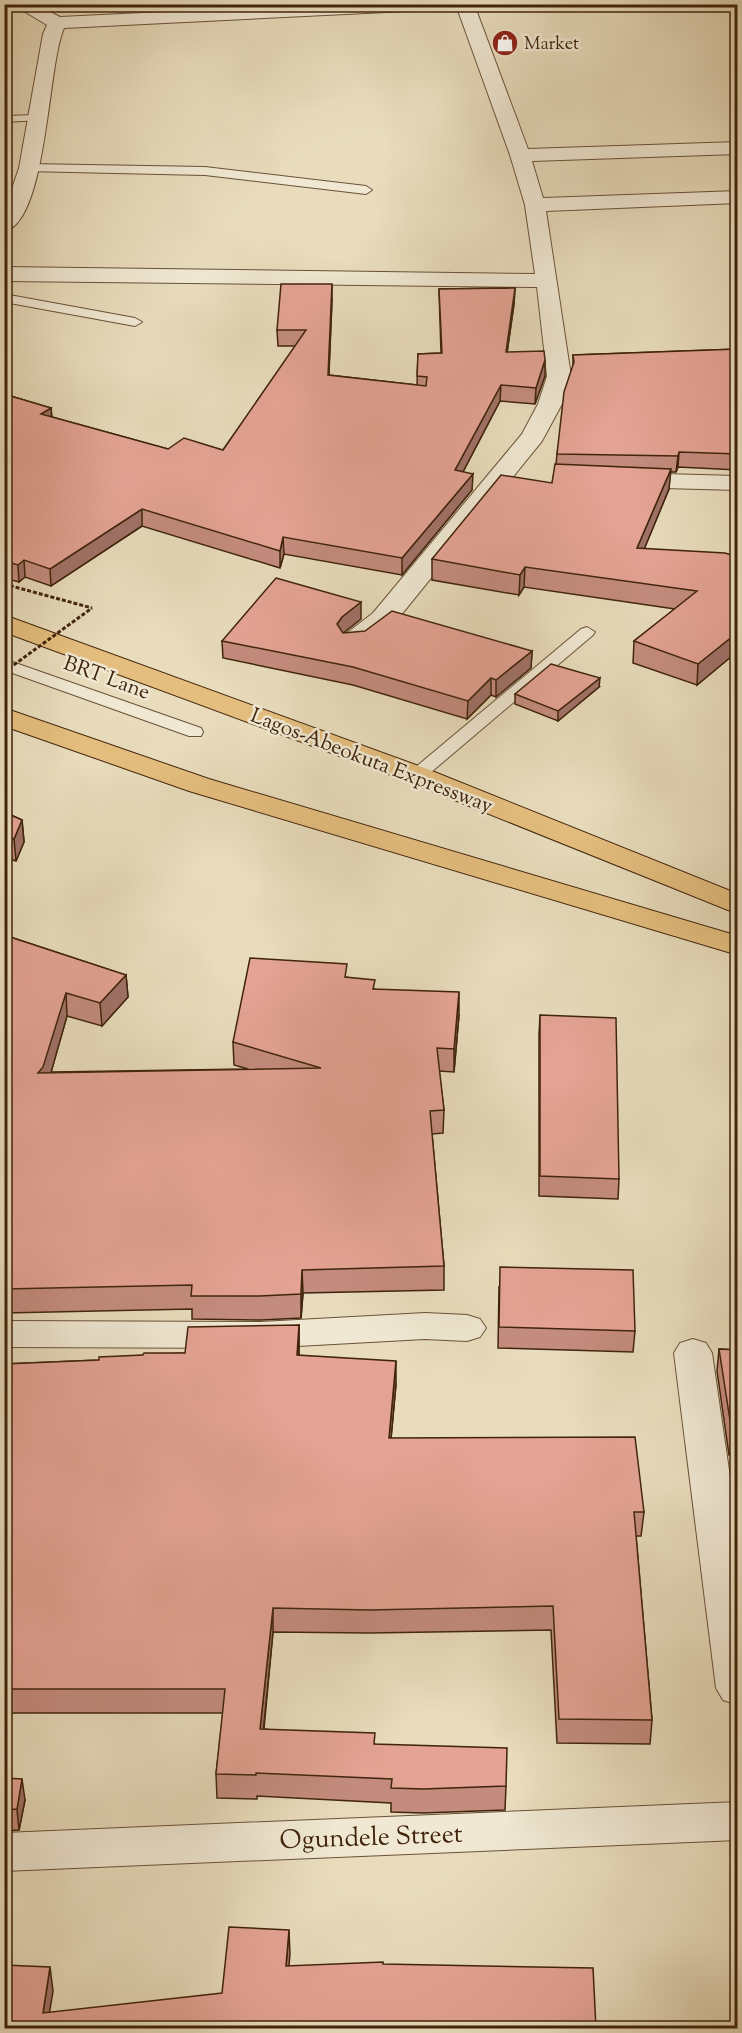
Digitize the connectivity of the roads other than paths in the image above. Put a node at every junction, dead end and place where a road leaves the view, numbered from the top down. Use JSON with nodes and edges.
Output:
{"nodes":[{"id":1,"x":20,"y":4,"type":"edge"},
{"id":2,"x":447,"y":4,"type":"edge"},
{"id":3,"x":465,"y":4,"type":"edge"},
{"id":4,"x":256,"y":9,"type":"edge"},
{"id":5,"x":57,"y":22,"type":"junction"},
{"id":6,"x":37,"y":118,"type":"junction"},
{"id":7,"x":4,"y":119,"type":"edge"},
{"id":8,"x":738,"y":148,"type":"edge"},
{"id":9,"x":520,"y":155,"type":"junction"},
{"id":10,"x":29,"y":168,"type":"junction"},
{"id":11,"x":366,"y":190,"type":"dead end"},
{"id":12,"x":738,"y":197,"type":"edge"},
{"id":13,"x":535,"y":205,"type":"junction"},
{"id":14,"x":4,"y":226,"type":"edge"},
{"id":15,"x":4,"y":274,"type":"edge"},
{"id":16,"x":547,"y":281,"type":"junction"},
{"id":17,"x":4,"y":298,"type":"edge"},
{"id":18,"x":135,"y":322,"type":"dead end"},
{"id":19,"x":596,"y":478,"type":"edge"},
{"id":20,"x":738,"y":483,"type":"edge"},
{"id":21,"x":4,"y":623,"type":"edge"},
{"id":22,"x":587,"y":632,"type":"dead end"},
{"id":23,"x":353,"y":642,"type":"edge"},
{"id":24,"x":4,"y":664,"type":"edge"},
{"id":25,"x":4,"y":716,"type":"edge"},
{"id":26,"x":195,"y":732,"type":"dead end"},
{"id":27,"x":417,"y":775,"type":"junction"},
{"id":28,"x":738,"y":905,"type":"edge"},
{"id":29,"x":738,"y":946,"type":"edge"},
{"id":30,"x":467,"y":1328,"type":"dead end"},
{"id":31,"x":4,"y":1334,"type":"edge"},
{"id":32,"x":693,"y":1353,"type":"dead end"},
{"id":33,"x":738,"y":1688,"type":"edge"},
{"id":34,"x":738,"y":1821,"type":"edge"},
{"id":35,"x":4,"y":1852,"type":"edge"}],
"edges":[{"from":1,"to":5,"type":"street"},
{"from":2,"to":4,"type":"street"},
{"from":3,"to":9,"type":"street"},
{"from":4,"to":5,"type":"street"},
{"from":5,"to":6,"type":"street"},
{"from":6,"to":7,"type":"lane"},
{"from":6,"to":10,"type":"street"},
{"from":8,"to":9,"type":"street"},
{"from":9,"to":13,"type":"street"},
{"from":10,"to":11,"type":"lane"},
{"from":10,"to":14,"type":"street"},
{"from":12,"to":13,"type":"street"},
{"from":13,"to":16,"type":"street"},
{"from":15,"to":16,"type":"street"},
{"from":16,"to":23,"type":"street"},
{"from":17,"to":18,"type":"lane"},
{"from":19,"to":20,"type":"street"},
{"from":21,"to":27,"type":"highway","name":"Lagos-Abeokuta Expressway"},
{"from":22,"to":27,"type":"lane"},
{"from":24,"to":26,"type":"lane","name":"BRT Lane"},
{"from":25,"to":29,"type":"highway"},
{"from":27,"to":28,"type":"highway","name":"Lagos-Abeokuta Expressway"},
{"from":30,"to":31,"type":"street"},
{"from":32,"to":33,"type":"street"},
{"from":34,"to":35,"type":"street","name":"Ogundele Street"}]}
